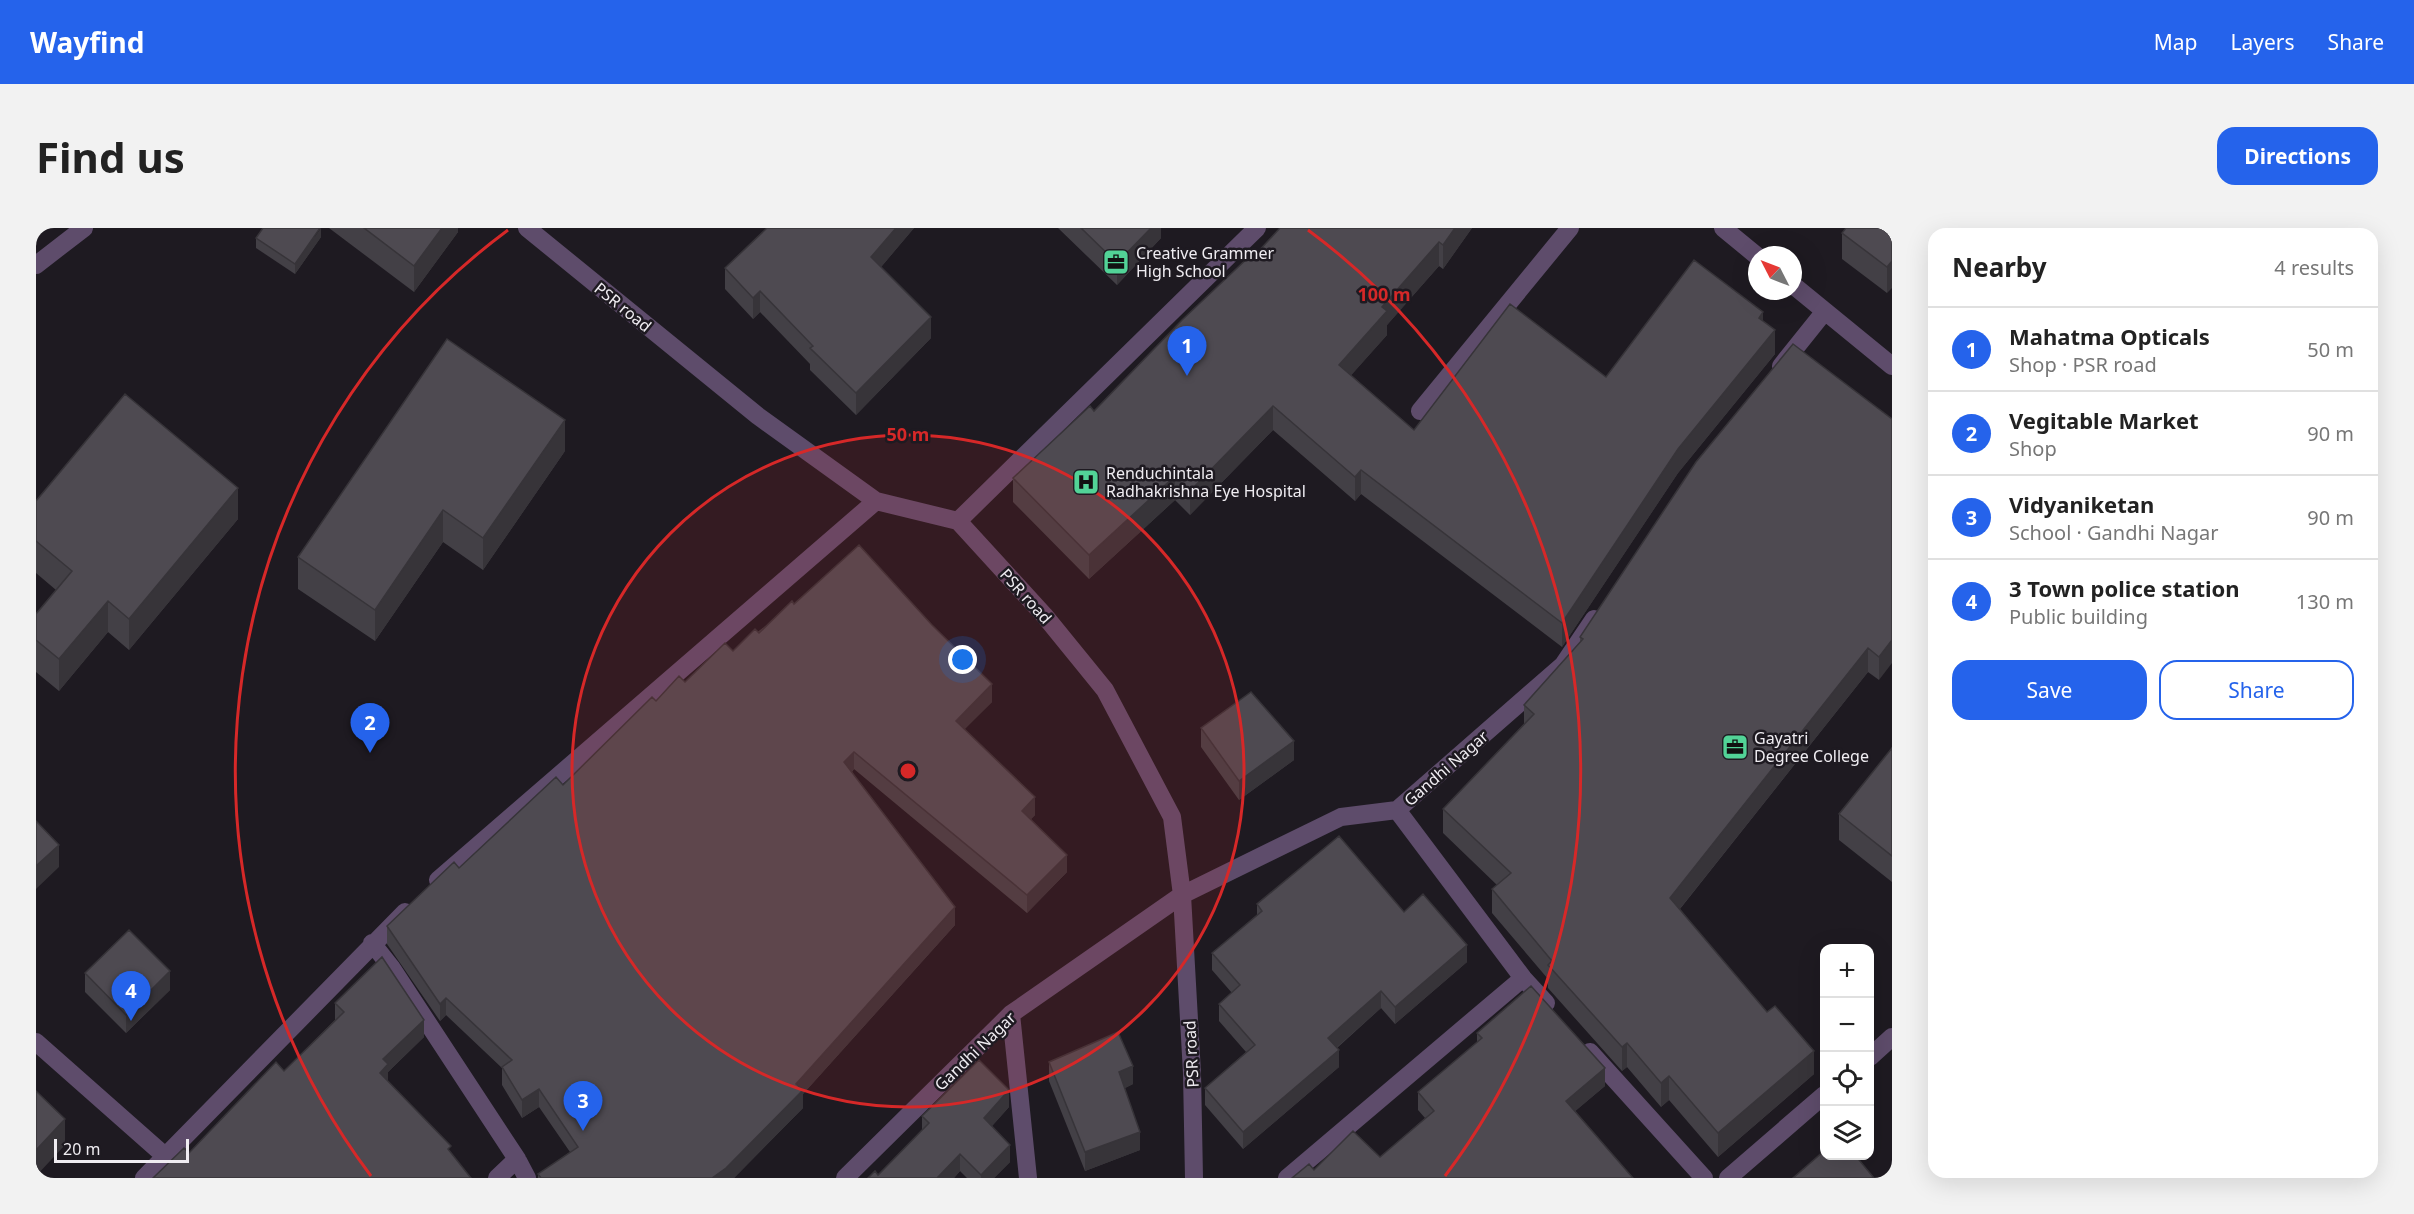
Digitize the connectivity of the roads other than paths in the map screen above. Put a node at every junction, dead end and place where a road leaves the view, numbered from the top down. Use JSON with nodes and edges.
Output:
{"nodes":[{"id":1,"x":84,"y":228,"type":"edge"},
{"id":2,"x":527,"y":228,"type":"edge"},
{"id":3,"x":1257,"y":228,"type":"edge"},
{"id":4,"x":1570,"y":228,"type":"edge"},
{"id":5,"x":1723,"y":228,"type":"edge"},
{"id":6,"x":1748,"y":249,"type":"edge"},
{"id":7,"x":36,"y":265,"type":"edge"},
{"id":8,"x":1802,"y":292,"type":"edge"},
{"id":9,"x":1825,"y":311,"type":"junction"},
{"id":10,"x":1892,"y":366,"type":"edge"},
{"id":11,"x":1767,"y":382,"type":"edge"},
{"id":12,"x":1420,"y":411,"type":"dead end"},
{"id":13,"x":876,"y":501,"type":"junction"},
{"id":14,"x":958,"y":521,"type":"junction"},
{"id":15,"x":1602,"y":606,"type":"edge"},
{"id":16,"x":1397,"y":810,"type":"junction"},
{"id":17,"x":1182,"y":896,"type":"junction"},
{"id":18,"x":372,"y":943,"type":"junction"},
{"id":19,"x":1523,"y":978,"type":"junction"},
{"id":20,"x":1555,"y":1013,"type":"edge"},
{"id":21,"x":1011,"y":1014,"type":"junction"},
{"id":22,"x":1892,"y":1037,"type":"edge"},
{"id":23,"x":1578,"y":1039,"type":"edge"},
{"id":24,"x":36,"y":1042,"type":"edge"},
{"id":25,"x":1874,"y":1053,"type":"edge"},
{"id":26,"x":1820,"y":1098,"type":"edge"},
{"id":27,"x":165,"y":1156,"type":"junction"},
{"id":28,"x":517,"y":1159,"type":"junction"},
{"id":29,"x":144,"y":1178,"type":"edge"},
{"id":30,"x":497,"y":1178,"type":"edge"},
{"id":31,"x":527,"y":1178,"type":"edge"},
{"id":32,"x":845,"y":1178,"type":"edge"},
{"id":33,"x":1028,"y":1178,"type":"edge"},
{"id":34,"x":1194,"y":1178,"type":"edge"},
{"id":35,"x":1287,"y":1178,"type":"edge"},
{"id":36,"x":1704,"y":1178,"type":"edge"},
{"id":37,"x":1728,"y":1178,"type":"edge"}],
"edges":[{"from":1,"to":7,"type":"street"},
{"from":2,"to":13,"type":"street","name":"PSR road"},
{"from":3,"to":14,"type":"street"},
{"from":4,"to":12,"type":"street"},
{"from":5,"to":6,"type":"street"},
{"from":8,"to":9,"type":"street"},
{"from":9,"to":10,"type":"street"},
{"from":9,"to":11,"type":"street"},
{"from":13,"to":14,"type":"street","name":"PSR road"},
{"from":13,"to":18,"type":"street"},
{"from":14,"to":17,"type":"street","name":"PSR road"},
{"from":15,"to":16,"type":"street","name":"Gandhi Nagar"},
{"from":16,"to":17,"type":"street","name":"Gandhi Nagar"},
{"from":16,"to":19,"type":"street"},
{"from":17,"to":21,"type":"street","name":"Gandhi Nagar"},
{"from":17,"to":34,"type":"street","name":"PSR road"},
{"from":18,"to":27,"type":"street"},
{"from":18,"to":28,"type":"street"},
{"from":19,"to":20,"type":"street"},
{"from":19,"to":35,"type":"street"},
{"from":21,"to":32,"type":"street","name":"Gandhi Nagar"},
{"from":21,"to":33,"type":"street"},
{"from":22,"to":25,"type":"street"},
{"from":23,"to":36,"type":"street"},
{"from":24,"to":27,"type":"street"},
{"from":26,"to":37,"type":"street"},
{"from":27,"to":29,"type":"street"},
{"from":28,"to":30,"type":"street"},
{"from":28,"to":31,"type":"street"}]}
